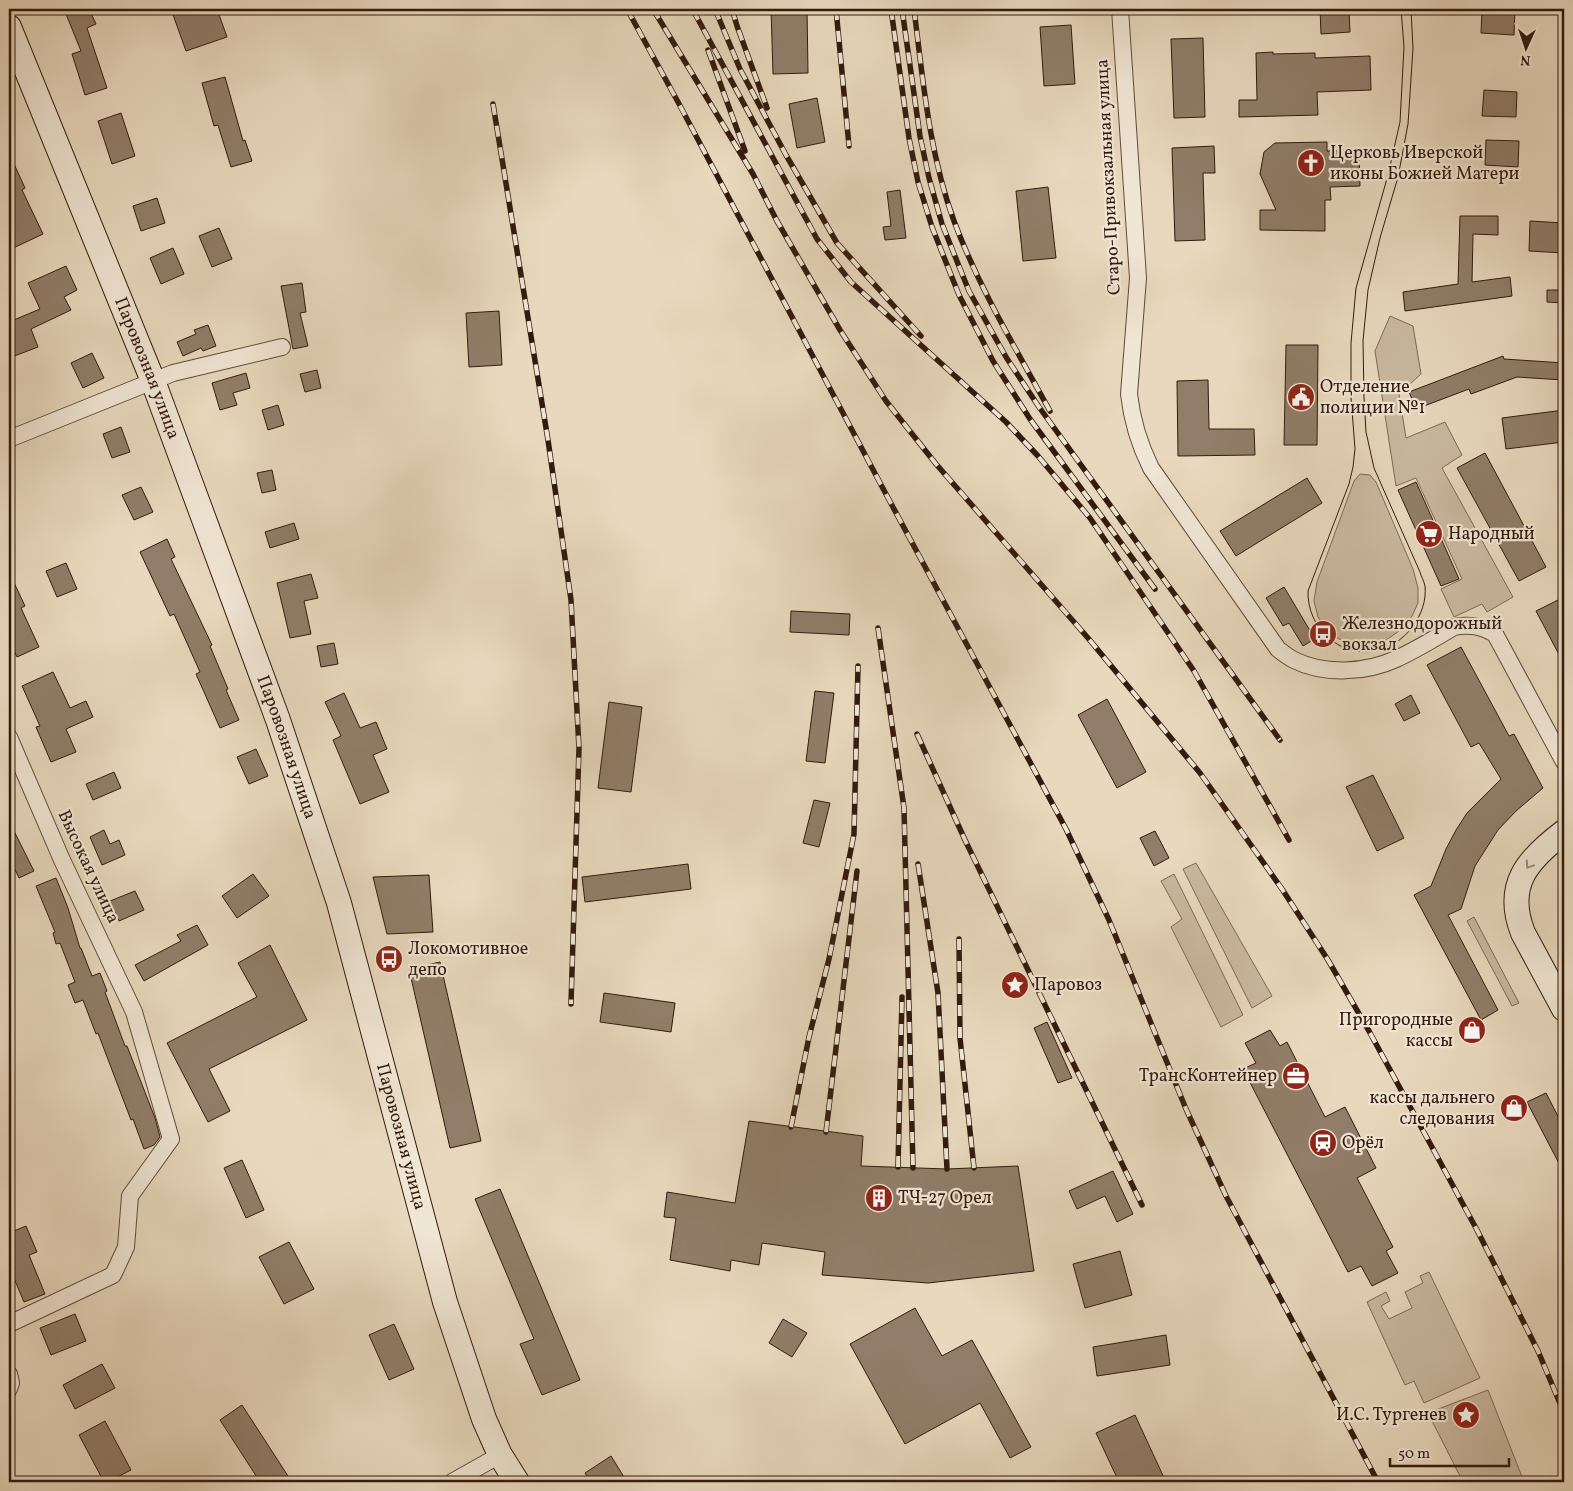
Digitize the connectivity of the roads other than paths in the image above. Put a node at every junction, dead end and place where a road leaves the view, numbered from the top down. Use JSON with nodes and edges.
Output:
{"nodes":[{"id":1,"x":1120,"y":9,"type":"edge"},
{"id":2,"x":9,"y":27,"type":"edge"},
{"id":3,"x":282,"y":347,"type":"dead end"},
{"id":4,"x":153,"y":381,"type":"junction"},
{"id":5,"x":9,"y":439,"type":"edge"},
{"id":6,"x":9,"y":737,"type":"edge"},
{"id":7,"x":1564,"y":762,"type":"edge"},
{"id":8,"x":1564,"y":832,"type":"edge"},
{"id":9,"x":1564,"y":1009,"type":"edge"},
{"id":10,"x":9,"y":1324,"type":"edge"},
{"id":11,"x":9,"y":1374,"type":"edge"},
{"id":12,"x":9,"y":1389,"type":"edge"},
{"id":13,"x":500,"y":1455,"type":"junction"},
{"id":14,"x":452,"y":1482,"type":"edge"},
{"id":15,"x":517,"y":1482,"type":"edge"}],
"edges":[{"from":1,"to":7,"type":"street","name":"Старо-Привокзальная улица"},
{"from":2,"to":4,"type":"main road","name":"Паровозная улица"},
{"from":3,"to":4,"type":"street"},
{"from":4,"to":5,"type":"street"},
{"from":4,"to":13,"type":"main road","name":"Паровозная улица"},
{"from":6,"to":10,"type":"street","name":"Высокая улица"},
{"from":8,"to":9,"type":"main road","one_way":true},
{"from":11,"to":12,"type":"street"},
{"from":13,"to":14,"type":"street"},
{"from":13,"to":15,"type":"main road","name":"Паровозная улица"}]}
